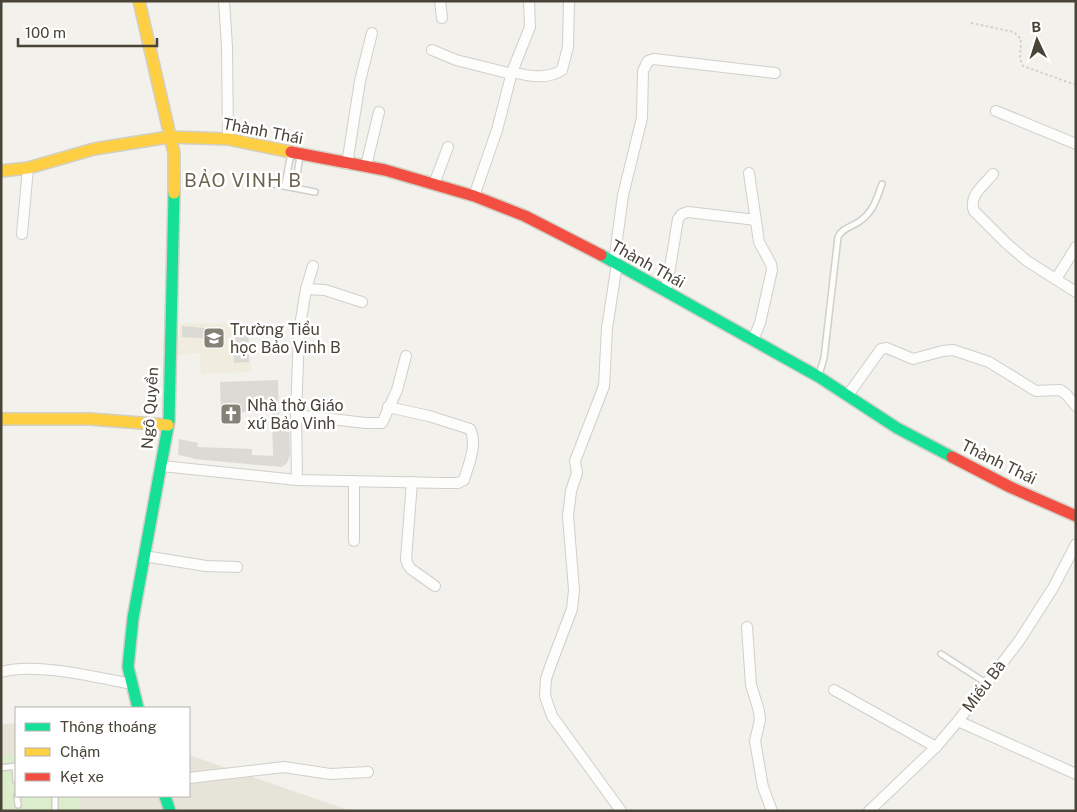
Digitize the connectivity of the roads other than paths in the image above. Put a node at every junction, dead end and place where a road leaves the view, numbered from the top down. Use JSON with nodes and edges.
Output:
{"nodes":[{"id":1,"x":139,"y":1,"type":"edge"},
{"id":2,"x":224,"y":1,"type":"edge"},
{"id":3,"x":440,"y":1,"type":"edge"},
{"id":4,"x":529,"y":1,"type":"edge"},
{"id":5,"x":569,"y":1,"type":"edge"},
{"id":6,"x":442,"y":18,"type":"dead end"},
{"id":7,"x":372,"y":33,"type":"dead end"},
{"id":8,"x":432,"y":50,"type":"dead end"},
{"id":9,"x":512,"y":73,"type":"junction"},
{"id":10,"x":776,"y":74,"type":"dead end"},
{"id":11,"x":996,"y":111,"type":"dead end"},
{"id":12,"x":379,"y":112,"type":"dead end"},
{"id":13,"x":169,"y":137,"type":"junction"},
{"id":14,"x":228,"y":139,"type":"junction"},
{"id":15,"x":1076,"y":144,"type":"edge"},
{"id":16,"x":448,"y":147,"type":"dead end"},
{"id":17,"x":296,"y":154,"type":"junction"},
{"id":18,"x":347,"y":164,"type":"junction"},
{"id":19,"x":366,"y":166,"type":"junction"},
{"id":20,"x":28,"y":168,"type":"junction"},
{"id":21,"x":1,"y":171,"type":"edge"},
{"id":22,"x":749,"y":172,"type":"dead end"},
{"id":23,"x":992,"y":174,"type":"dead end"},
{"id":24,"x":263,"y":182,"type":"dead end"},
{"id":25,"x":434,"y":184,"type":"junction"},
{"id":26,"x":882,"y":184,"type":"dead end"},
{"id":27,"x":285,"y":186,"type":"junction"},
{"id":28,"x":295,"y":187,"type":"junction"},
{"id":29,"x":315,"y":192,"type":"dead end"},
{"id":30,"x":474,"y":196,"type":"junction"},
{"id":31,"x":756,"y":220,"type":"junction"},
{"id":32,"x":22,"y":234,"type":"dead end"},
{"id":33,"x":1076,"y":247,"type":"edge"},
{"id":34,"x":616,"y":263,"type":"junction"},
{"id":35,"x":313,"y":266,"type":"dead end"},
{"id":36,"x":1056,"y":279,"type":"junction"},
{"id":37,"x":306,"y":290,"type":"junction"},
{"id":38,"x":666,"y":292,"type":"junction"},
{"id":39,"x":1076,"y":292,"type":"edge"},
{"id":40,"x":362,"y":302,"type":"dead end"},
{"id":41,"x":753,"y":340,"type":"junction"},
{"id":42,"x":406,"y":356,"type":"dead end"},
{"id":43,"x":819,"y":377,"type":"junction"},
{"id":44,"x":848,"y":396,"type":"junction"},
{"id":45,"x":1076,"y":406,"type":"edge"},
{"id":46,"x":388,"y":407,"type":"junction"},
{"id":47,"x":296,"y":415,"type":"junction"},
{"id":48,"x":1,"y":419,"type":"edge"},
{"id":49,"x":168,"y":425,"type":"junction"},
{"id":50,"x":162,"y":466,"type":"junction"},
{"id":51,"x":297,"y":480,"type":"junction"},
{"id":52,"x":354,"y":480,"type":"junction"},
{"id":53,"x":412,"y":482,"type":"junction"},
{"id":54,"x":1076,"y":516,"type":"edge"},
{"id":55,"x":354,"y":541,"type":"dead end"},
{"id":56,"x":1076,"y":544,"type":"edge"},
{"id":57,"x":144,"y":556,"type":"junction"},
{"id":58,"x":237,"y":567,"type":"dead end"},
{"id":59,"x":435,"y":586,"type":"dead end"},
{"id":60,"x":747,"y":628,"type":"dead end"},
{"id":61,"x":941,"y":654,"type":"dead end"},
{"id":62,"x":1,"y":672,"type":"edge"},
{"id":63,"x":986,"y":683,"type":"junction"},
{"id":64,"x":130,"y":684,"type":"junction"},
{"id":65,"x":834,"y":690,"type":"dead end"},
{"id":66,"x":138,"y":707,"type":"edge"},
{"id":67,"x":958,"y":720,"type":"junction"},
{"id":68,"x":936,"y":747,"type":"junction"},
{"id":69,"x":15,"y":766,"type":"edge"},
{"id":70,"x":1,"y":768,"type":"edge"},
{"id":71,"x":368,"y":772,"type":"dead end"},
{"id":72,"x":1076,"y":774,"type":"edge"},
{"id":73,"x":190,"y":778,"type":"edge"},
{"id":74,"x":17,"y":797,"type":"edge"},
{"id":75,"x":55,"y":797,"type":"edge"},
{"id":76,"x":165,"y":797,"type":"edge"},
{"id":77,"x":18,"y":805,"type":"dead end"},
{"id":78,"x":54,"y":811,"type":"edge"},
{"id":79,"x":170,"y":811,"type":"edge"},
{"id":80,"x":621,"y":811,"type":"edge"},
{"id":81,"x":772,"y":811,"type":"edge"},
{"id":82,"x":869,"y":811,"type":"edge"}],
"edges":[{"from":1,"to":13,"type":"street","name":"Ngô Quyền"},
{"from":2,"to":14,"type":"street"},
{"from":3,"to":6,"type":"street"},
{"from":4,"to":9,"type":"street"},
{"from":5,"to":9,"type":"street"},
{"from":7,"to":18,"type":"street"},
{"from":8,"to":9,"type":"street"},
{"from":9,"to":30,"type":"street"},
{"from":10,"to":34,"type":"street"},
{"from":11,"to":15,"type":"street"},
{"from":12,"to":19,"type":"street"},
{"from":13,"to":14,"type":"street","name":"Thành Thái"},
{"from":13,"to":20,"type":"street","name":"Thành Thái"},
{"from":13,"to":49,"type":"street","name":"Ngô Quyền"},
{"from":14,"to":17,"type":"street","name":"Thành Thái"},
{"from":16,"to":25,"type":"street"},
{"from":17,"to":18,"type":"street","name":"Thành Thái"},
{"from":17,"to":27,"type":"lane"},
{"from":17,"to":28,"type":"lane"},
{"from":18,"to":19,"type":"street","name":"Thành Thái"},
{"from":19,"to":25,"type":"street","name":"Thành Thái"},
{"from":20,"to":21,"type":"street","name":"Thành Thái"},
{"from":20,"to":32,"type":"street"},
{"from":22,"to":31,"type":"street"},
{"from":23,"to":36,"type":"street"},
{"from":24,"to":27,"type":"lane"},
{"from":25,"to":30,"type":"street","name":"Thành Thái"},
{"from":26,"to":43,"type":"lane"},
{"from":27,"to":28,"type":"lane"},
{"from":28,"to":29,"type":"lane"},
{"from":30,"to":34,"type":"street","name":"Thành Thái"},
{"from":31,"to":38,"type":"street"},
{"from":31,"to":41,"type":"street"},
{"from":33,"to":36,"type":"street"},
{"from":34,"to":38,"type":"street","name":"Thành Thái"},
{"from":34,"to":80,"type":"street"},
{"from":35,"to":37,"type":"street"},
{"from":36,"to":39,"type":"street"},
{"from":37,"to":40,"type":"street"},
{"from":37,"to":47,"type":"street"},
{"from":38,"to":41,"type":"street","name":"Thành Thái"},
{"from":41,"to":43,"type":"street","name":"Thành Thái"},
{"from":42,"to":46,"type":"street"},
{"from":43,"to":44,"type":"street","name":"Thành Thái"},
{"from":44,"to":45,"type":"street"},
{"from":44,"to":54,"type":"street","name":"Thành Thái"},
{"from":46,"to":47,"type":"street"},
{"from":46,"to":53,"type":"street"},
{"from":47,"to":51,"type":"street"},
{"from":48,"to":49,"type":"street"},
{"from":49,"to":50,"type":"street","name":"Ngô Quyền"},
{"from":50,"to":51,"type":"street"},
{"from":50,"to":57,"type":"street","name":"Ngô Quyền"},
{"from":51,"to":52,"type":"street"},
{"from":52,"to":53,"type":"street"},
{"from":52,"to":55,"type":"street"},
{"from":53,"to":59,"type":"street"},
{"from":56,"to":63,"type":"street","name":"Miếu Bà"},
{"from":57,"to":58,"type":"street"},
{"from":57,"to":64,"type":"street","name":"Ngô Quyền"},
{"from":60,"to":81,"type":"street"},
{"from":61,"to":63,"type":"lane"},
{"from":62,"to":64,"type":"street"},
{"from":63,"to":67,"type":"street","name":"Miếu Bà"},
{"from":64,"to":66,"type":"street","name":"Ngô Quyền"},
{"from":65,"to":68,"type":"street"},
{"from":67,"to":68,"type":"street","name":"Miếu Bà"},
{"from":67,"to":72,"type":"street"},
{"from":68,"to":82,"type":"street","name":"Miếu Bà"},
{"from":69,"to":70,"type":"lane"},
{"from":71,"to":73,"type":"street"},
{"from":74,"to":77,"type":"lane"},
{"from":75,"to":78,"type":"lane"},
{"from":76,"to":79,"type":"street"}]}
